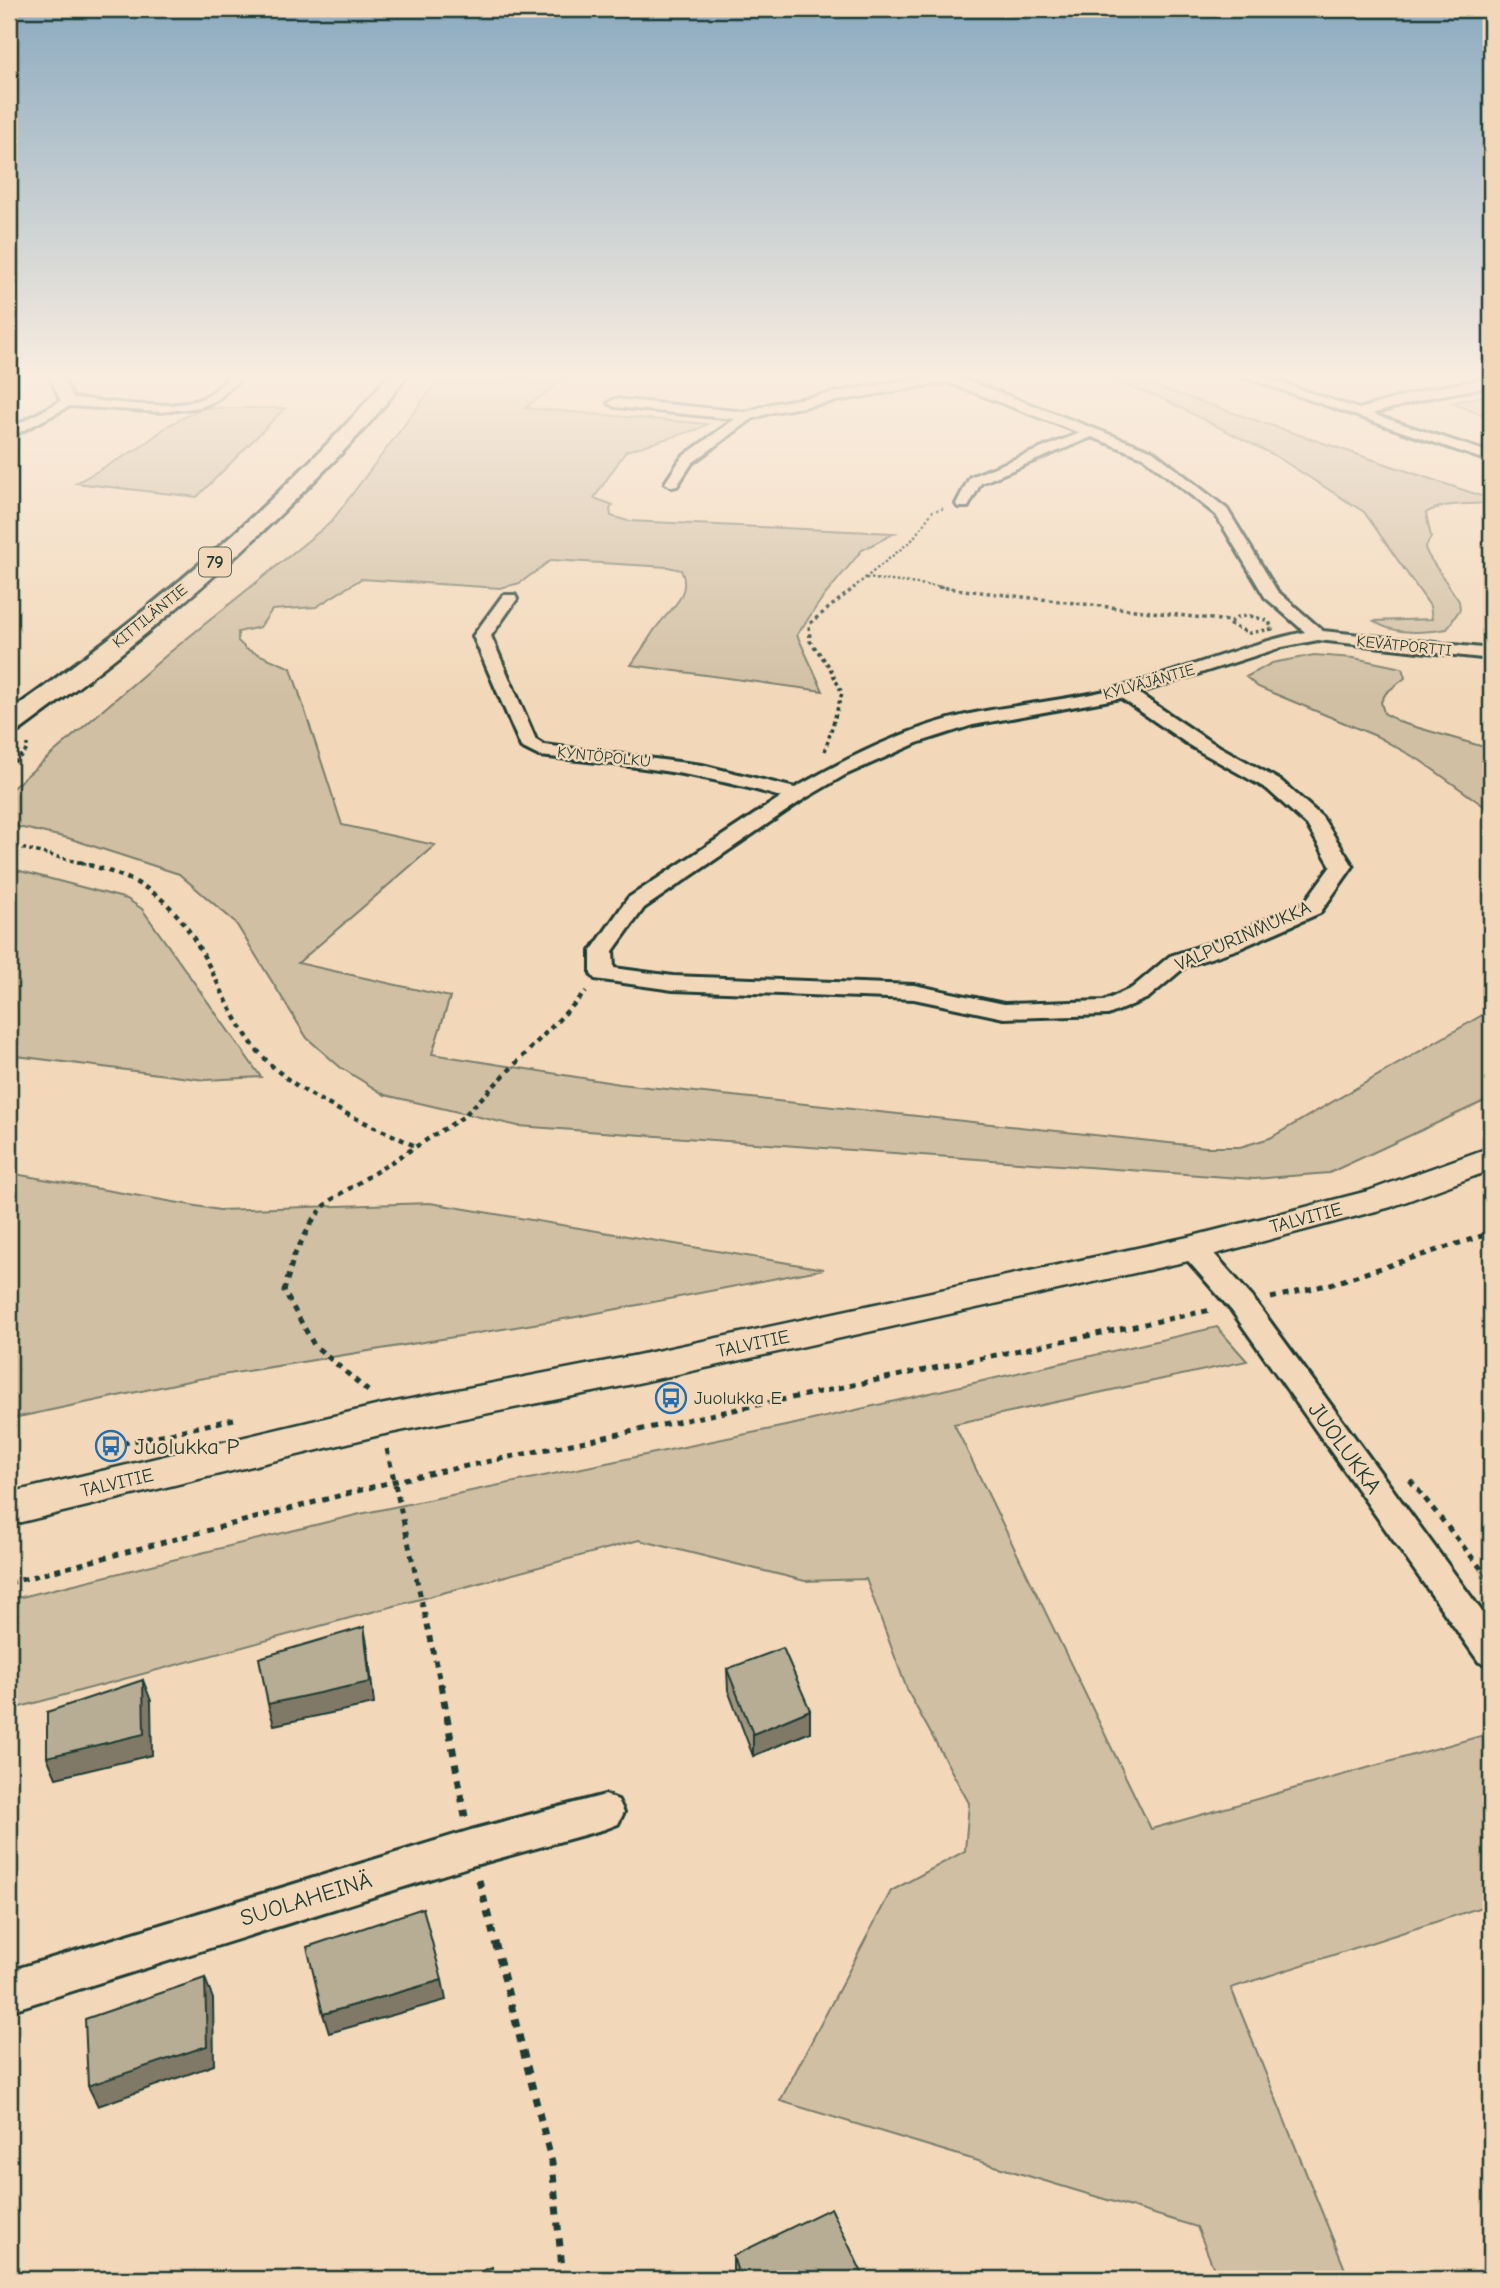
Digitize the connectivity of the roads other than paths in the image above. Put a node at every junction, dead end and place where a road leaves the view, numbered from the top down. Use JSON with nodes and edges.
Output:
{"nodes":[{"id":1,"x":299,"y":482,"type":"edge"},
{"id":2,"x":974,"y":482,"type":"edge"},
{"id":3,"x":1183,"y":482,"type":"edge"},
{"id":4,"x":963,"y":504,"type":"road end"},
{"id":5,"x":509,"y":599,"type":"dead end"},
{"id":6,"x":1318,"y":635,"type":"junction"},
{"id":7,"x":1491,"y":654,"type":"edge"},
{"id":8,"x":1124,"y":692,"type":"junction"},
{"id":9,"x":9,"y":725,"type":"edge"},
{"id":10,"x":797,"y":795,"type":"junction"},
{"id":11,"x":603,"y":974,"type":"joint"},
{"id":12,"x":1491,"y":1158,"type":"edge"},
{"id":13,"x":1193,"y":1248,"type":"junction"},
{"id":14,"x":9,"y":1509,"type":"edge"},
{"id":15,"x":1491,"y":1651,"type":"edge"},
{"id":16,"x":605,"y":1812,"type":"dead end"},
{"id":17,"x":9,"y":1991,"type":"edge"}],
"edges":[{"from":1,"to":9,"type":"main road","name":"KITTILÄNTIE","number":"79"},
{"from":2,"to":4,"type":"street"},
{"from":3,"to":6,"type":"street"},
{"from":5,"to":10,"type":"street","name":"KYNTÖPOLKU"},
{"from":6,"to":7,"type":"street","name":"KEVÄTPORTTI"},
{"from":6,"to":8,"type":"street","name":"KYLVÄJÄNTIE"},
{"from":8,"to":10,"type":"street","name":"KYLVÄJÄNTIE"},
{"from":8,"to":11,"type":"street","name":"VALPURINMUKKA"},
{"from":10,"to":11,"type":"street","name":"KYLVÄJÄNTIE"},
{"from":12,"to":13,"type":"street","name":"TALVITIE"},
{"from":13,"to":14,"type":"street","name":"TALVITIE"},
{"from":13,"to":15,"type":"street","name":"JUOLUKKA"},
{"from":16,"to":17,"type":"street","name":"SUOLAHEINÄ"}]}
